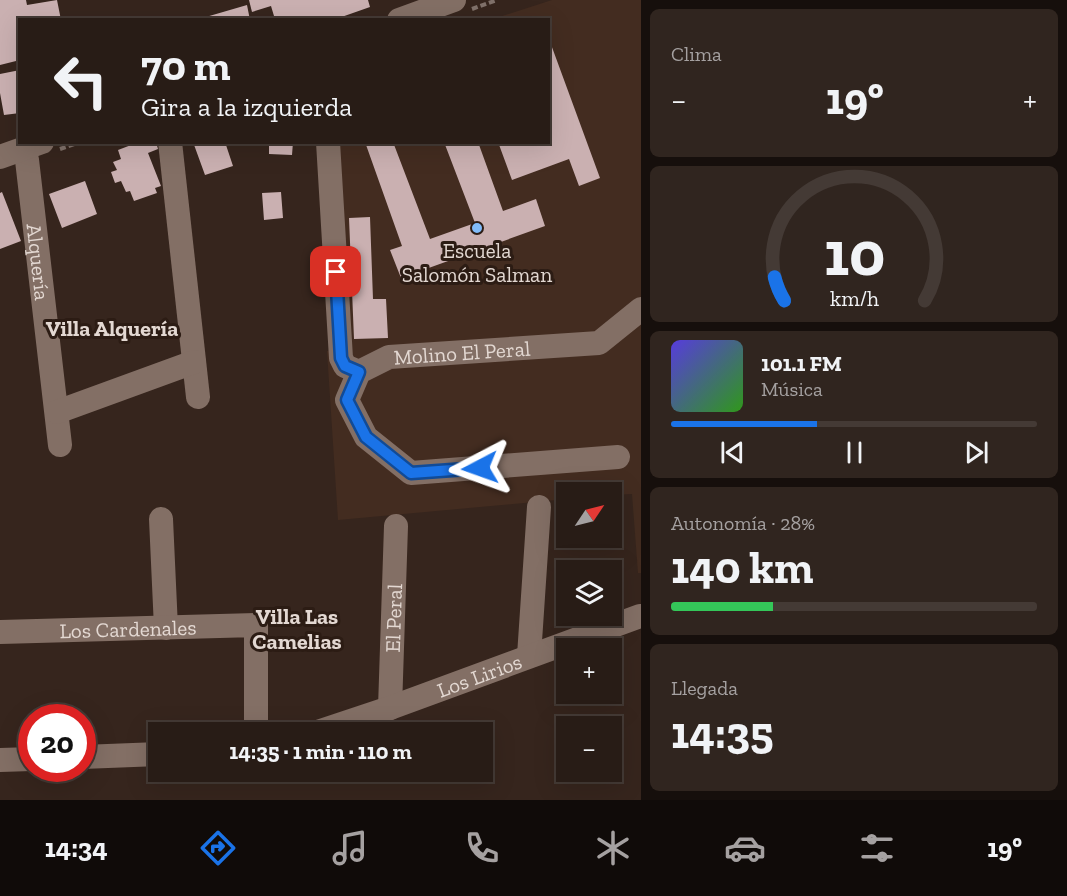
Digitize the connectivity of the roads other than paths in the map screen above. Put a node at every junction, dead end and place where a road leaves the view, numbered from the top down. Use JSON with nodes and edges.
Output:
{"nodes":[{"id":1,"x":454,"y":0,"type":"edge"},
{"id":2,"x":404,"y":18,"type":"edge"},
{"id":3,"x":170,"y":144,"type":"edge"},
{"id":4,"x":328,"y":144,"type":"edge"},
{"id":5,"x":33,"y":146,"type":"edge"},
{"id":6,"x":0,"y":157,"type":"edge"},
{"id":7,"x":641,"y":309,"type":"edge"},
{"id":8,"x":194,"y":362,"type":"junction"},
{"id":9,"x":359,"y":372,"type":"junction"},
{"id":10,"x":198,"y":397,"type":"dead end"},
{"id":11,"x":57,"y":412,"type":"junction"},
{"id":12,"x":60,"y":445,"type":"dead end"},
{"id":13,"x":618,"y":457,"type":"dead end"},
{"id":14,"x":539,"y":507,"type":"dead end"},
{"id":15,"x":161,"y":519,"type":"dead end"},
{"id":16,"x":396,"y":526,"type":"dead end"},
{"id":17,"x":640,"y":616,"type":"edge"},
{"id":18,"x":166,"y":628,"type":"junction"},
{"id":19,"x":0,"y":632,"type":"edge"},
{"id":20,"x":529,"y":656,"type":"junction"},
{"id":21,"x":390,"y":708,"type":"junction"},
{"id":22,"x":256,"y":722,"type":"edge"},
{"id":23,"x":348,"y":722,"type":"edge"},
{"id":24,"x":148,"y":754,"type":"edge"},
{"id":25,"x":96,"y":756,"type":"edge"},
{"id":26,"x":18,"y":759,"type":"edge"},
{"id":27,"x":0,"y":760,"type":"edge"}],
"edges":[{"from":1,"to":2,"type":"street"},
{"from":3,"to":8,"type":"street"},
{"from":4,"to":9,"type":"street"},
{"from":5,"to":6,"type":"street"},
{"from":5,"to":11,"type":"street","name":"Alquería"},
{"from":7,"to":9,"type":"street","name":"Molino El Peral"},
{"from":8,"to":10,"type":"street"},
{"from":8,"to":11,"type":"street"},
{"from":9,"to":13,"type":"street"},
{"from":11,"to":12,"type":"street","name":"Alquería"},
{"from":14,"to":20,"type":"street"},
{"from":15,"to":18,"type":"street"},
{"from":16,"to":21,"type":"street","name":"El Peral"},
{"from":17,"to":20,"type":"street","name":"Los Lirios"},
{"from":18,"to":19,"type":"street","name":"Los Cardenales"},
{"from":18,"to":22,"type":"street","name":"Los Cardenales"},
{"from":20,"to":21,"type":"street","name":"Los Lirios"},
{"from":21,"to":23,"type":"street","name":"Los Lirios"},
{"from":24,"to":25,"type":"street"},
{"from":26,"to":27,"type":"street"}]}
